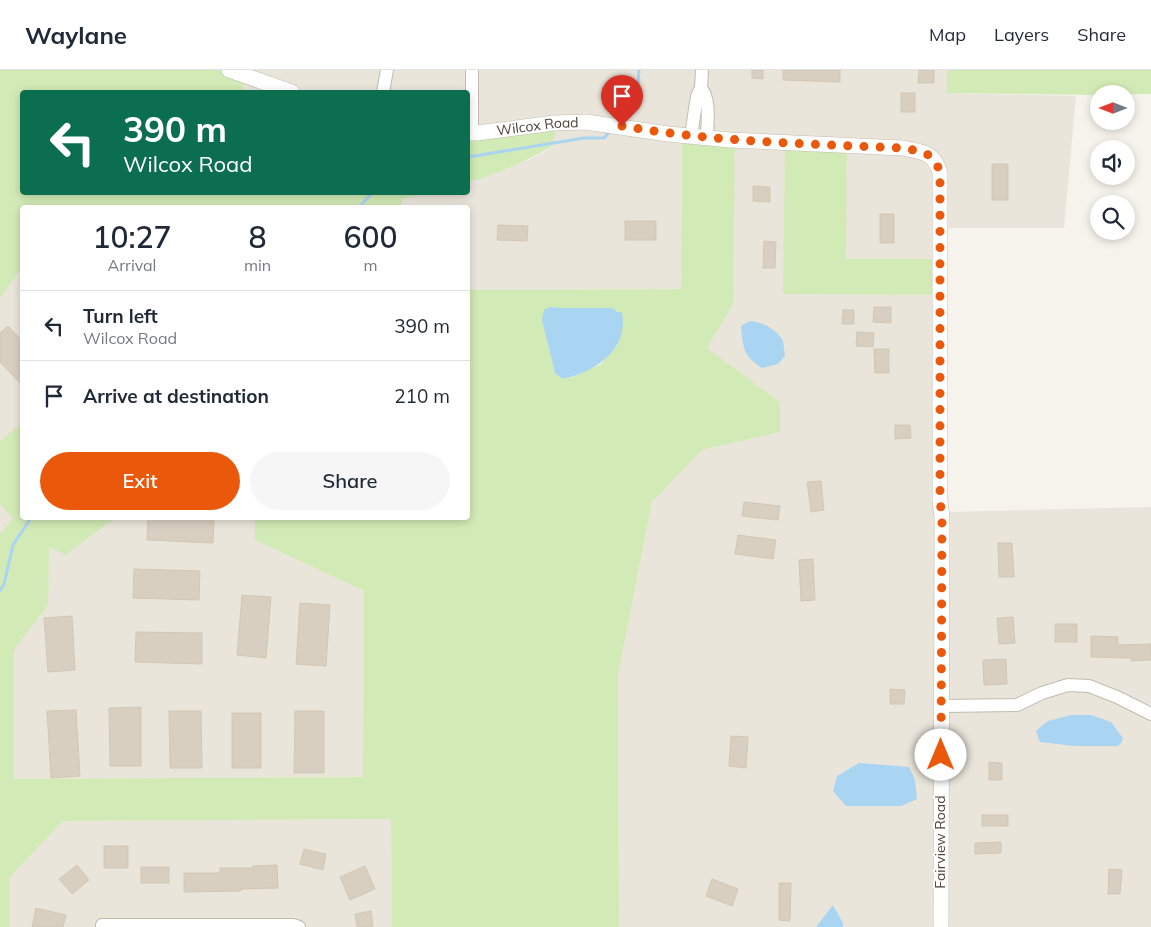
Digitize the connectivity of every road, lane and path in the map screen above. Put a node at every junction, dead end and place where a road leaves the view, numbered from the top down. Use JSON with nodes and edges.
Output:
{"nodes":[{"id":1,"x":229,"y":70,"type":"edge"},
{"id":2,"x":388,"y":70,"type":"edge"},
{"id":3,"x":472,"y":70,"type":"edge"},
{"id":4,"x":702,"y":70,"type":"edge"},
{"id":5,"x":701,"y":88,"type":"junction"},
{"id":6,"x":286,"y":90,"type":"edge"},
{"id":7,"x":383,"y":90,"type":"edge"},
{"id":8,"x":470,"y":133,"type":"edge"},
{"id":9,"x":691,"y":136,"type":"junction"},
{"id":10,"x":707,"y":138,"type":"junction"},
{"id":11,"x":933,"y":158,"type":"joint"},
{"id":12,"x":941,"y":706,"type":"junction"},
{"id":13,"x":1151,"y":714,"type":"edge"},
{"id":14,"x":102,"y":925,"type":"dead end"},
{"id":15,"x":299,"y":927,"type":"edge"},
{"id":16,"x":940,"y":927,"type":"edge"}],
"edges":[{"from":1,"to":6,"type":"street"},
{"from":2,"to":7,"type":"street"},
{"from":3,"to":8,"type":"street"},
{"from":4,"to":5,"type":"street"},
{"from":5,"to":9,"type":"street"},
{"from":5,"to":10,"type":"street"},
{"from":8,"to":9,"type":"street","name":"Wilcox Road"},
{"from":9,"to":10,"type":"street","name":"Wilcox Road"},
{"from":10,"to":11,"type":"street","name":"Wilcox Road"},
{"from":11,"to":12,"type":"street","name":"Fairview Road"},
{"from":12,"to":13,"type":"street"},
{"from":12,"to":16,"type":"street","name":"Fairview Road"},
{"from":14,"to":15,"type":"street"}]}
